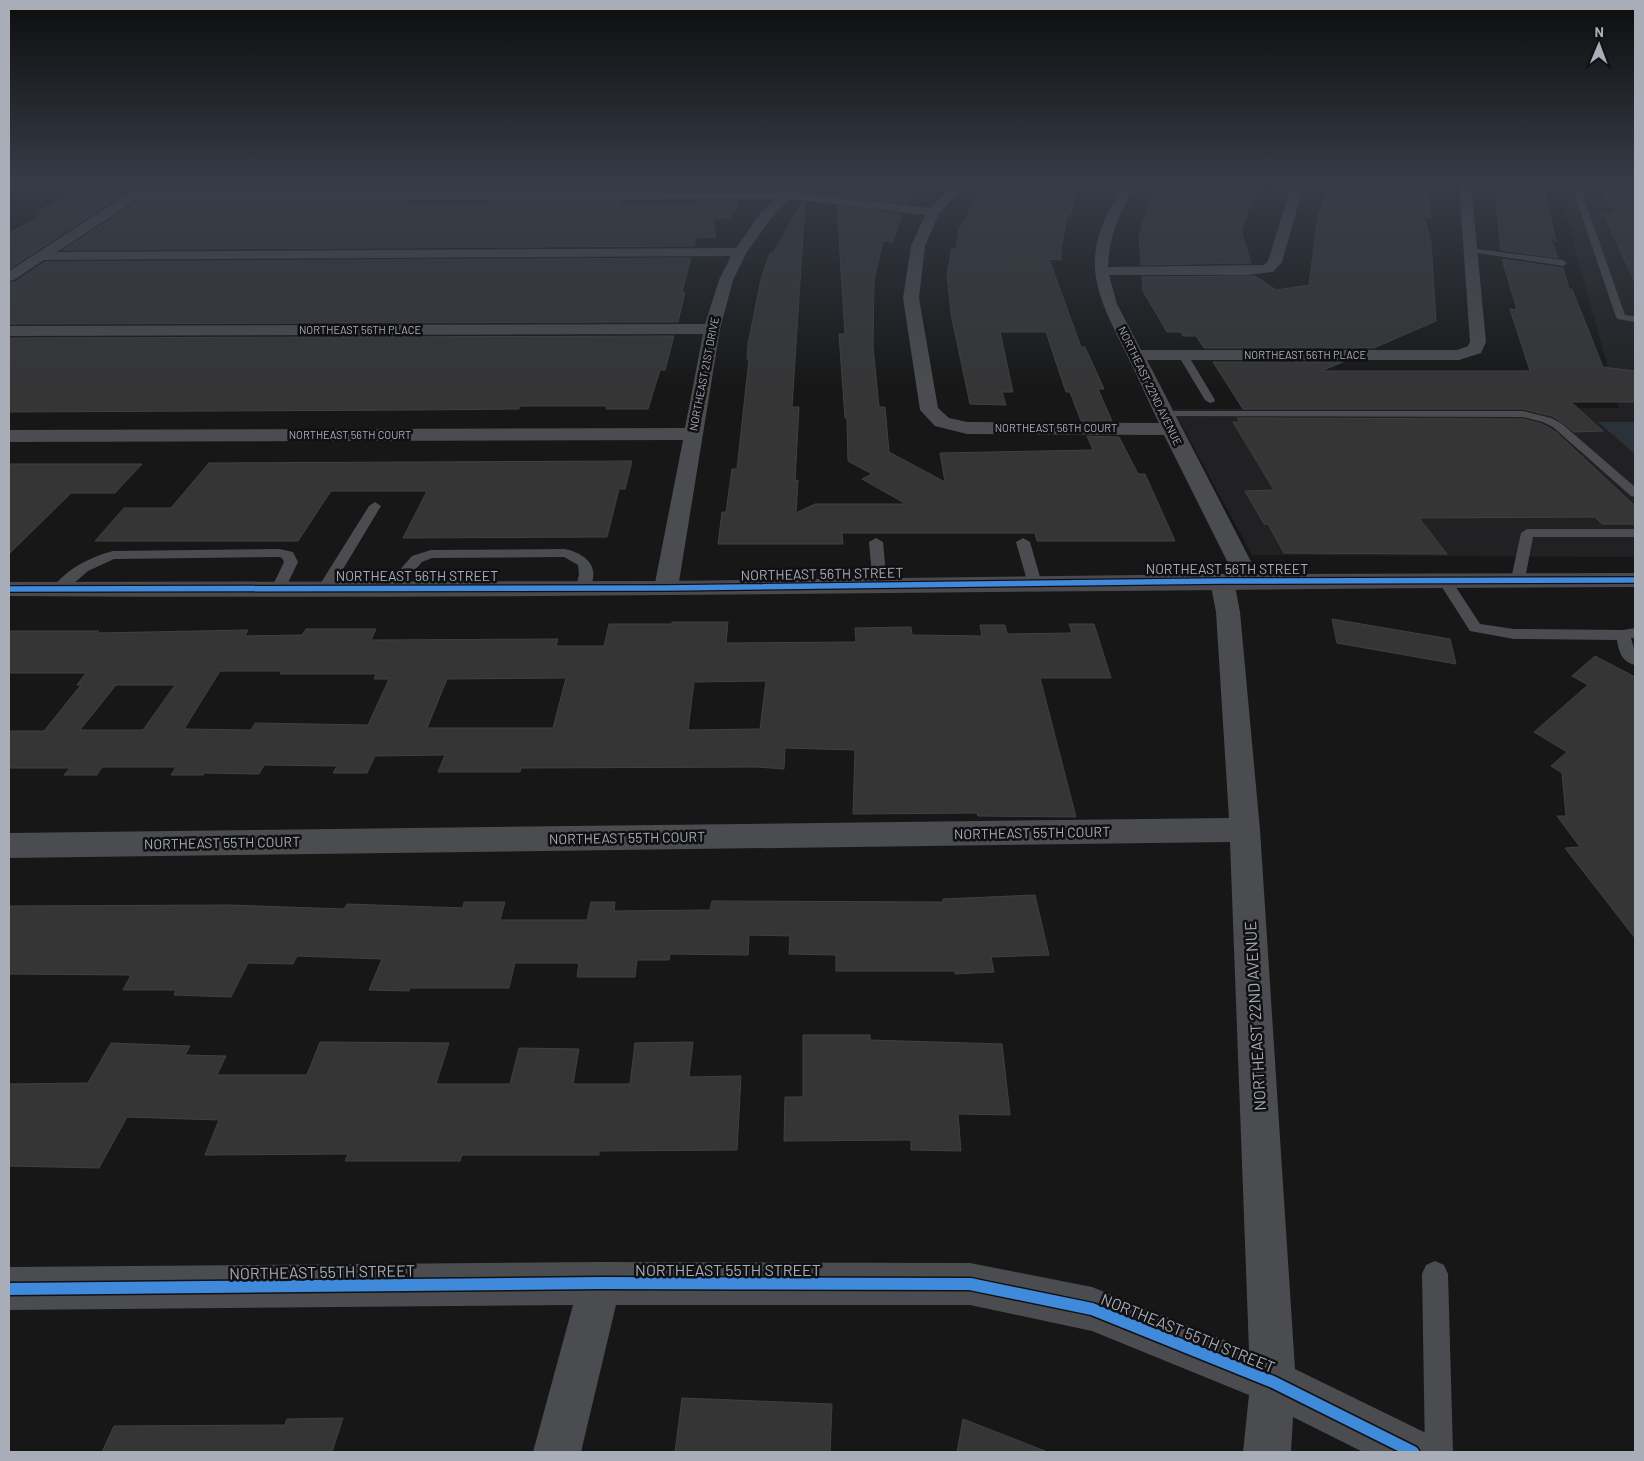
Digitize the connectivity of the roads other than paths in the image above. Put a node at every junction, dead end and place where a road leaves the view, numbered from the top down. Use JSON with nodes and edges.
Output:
{"nodes":[{"id":1,"x":47,"y":252,"type":"edge"},
{"id":2,"x":709,"y":252,"type":"edge"},
{"id":3,"x":740,"y":252,"type":"edge"},
{"id":4,"x":917,"y":252,"type":"edge"},
{"id":5,"x":1102,"y":252,"type":"edge"},
{"id":6,"x":1278,"y":252,"type":"edge"},
{"id":7,"x":1471,"y":252,"type":"edge"},
{"id":8,"x":1486,"y":252,"type":"edge"},
{"id":9,"x":1599,"y":252,"type":"edge"},
{"id":10,"x":41,"y":256,"type":"junction"},
{"id":11,"x":1563,"y":263,"type":"dead end"},
{"id":12,"x":1101,"y":271,"type":"junction"},
{"id":13,"x":9,"y":277,"type":"edge"},
{"id":14,"x":1635,"y":319,"type":"edge"},
{"id":15,"x":712,"y":329,"type":"junction"},
{"id":16,"x":9,"y":331,"type":"edge"},
{"id":17,"x":1135,"y":355,"type":"junction"},
{"id":18,"x":1183,"y":355,"type":"junction"},
{"id":19,"x":1210,"y":400,"type":"dead end"},
{"id":20,"x":1167,"y":421,"type":"junction"},
{"id":21,"x":692,"y":434,"type":"junction"},
{"id":22,"x":9,"y":436,"type":"edge"},
{"id":23,"x":1635,"y":493,"type":"edge"},
{"id":24,"x":375,"y":506,"type":"dead end"},
{"id":25,"x":1635,"y":533,"type":"edge"},
{"id":26,"x":876,"y":542,"type":"dead end"},
{"id":27,"x":1023,"y":542,"type":"dead end"},
{"id":28,"x":1518,"y":579,"type":"junction"},
{"id":29,"x":1635,"y":580,"type":"edge"},
{"id":30,"x":1235,"y":581,"type":"junction"},
{"id":31,"x":1445,"y":581,"type":"junction"},
{"id":32,"x":1035,"y":584,"type":"junction"},
{"id":33,"x":880,"y":586,"type":"junction"},
{"id":34,"x":583,"y":588,"type":"junction"},
{"id":35,"x":666,"y":588,"type":"junction"},
{"id":36,"x":9,"y":589,"type":"edge"},
{"id":37,"x":59,"y":589,"type":"junction"},
{"id":38,"x":278,"y":589,"type":"junction"},
{"id":39,"x":324,"y":589,"type":"junction"},
{"id":40,"x":390,"y":589,"type":"junction"},
{"id":41,"x":1629,"y":634,"type":"edge"},
{"id":42,"x":1635,"y":660,"type":"edge"},
{"id":43,"x":1245,"y":830,"type":"junction"},
{"id":44,"x":9,"y":846,"type":"edge"},
{"id":45,"x":1435,"y":1274,"type":"dead end"},
{"id":46,"x":600,"y":1283,"type":"junction"},
{"id":47,"x":9,"y":1289,"type":"edge"},
{"id":48,"x":1273,"y":1382,"type":"junction"},
{"id":49,"x":557,"y":1452,"type":"edge"},
{"id":50,"x":1267,"y":1452,"type":"edge"},
{"id":51,"x":1413,"y":1452,"type":"edge"},
{"id":52,"x":1439,"y":1452,"type":"edge"}],
"edges":[{"from":1,"to":10,"type":"street"},
{"from":2,"to":10,"type":"street"},
{"from":3,"to":15,"type":"street","name":"NORTHEAST 21ST DRIVE"},
{"from":4,"to":20,"type":"street","name":"NORTHEAST 56TH COURT"},
{"from":5,"to":12,"type":"street","name":"NORTHEAST 22ND AVENUE"},
{"from":6,"to":12,"type":"street"},
{"from":7,"to":18,"type":"street","name":"NORTHEAST 56TH PLACE"},
{"from":8,"to":11,"type":"lane"},
{"from":9,"to":14,"type":"lane"},
{"from":10,"to":13,"type":"street"},
{"from":12,"to":17,"type":"street","name":"NORTHEAST 22ND AVENUE"},
{"from":15,"to":16,"type":"street","name":"NORTHEAST 56TH PLACE"},
{"from":15,"to":21,"type":"street","name":"NORTHEAST 21ST DRIVE"},
{"from":17,"to":18,"type":"street","name":"NORTHEAST 56TH PLACE"},
{"from":17,"to":20,"type":"street","name":"NORTHEAST 22ND AVENUE"},
{"from":18,"to":19,"type":"lane"},
{"from":20,"to":23,"type":"lane"},
{"from":20,"to":30,"type":"street","name":"NORTHEAST 22ND AVENUE"},
{"from":21,"to":22,"type":"street","name":"NORTHEAST 56TH COURT"},
{"from":21,"to":35,"type":"street","name":"NORTHEAST 21ST DRIVE"},
{"from":24,"to":39,"type":"lane"},
{"from":25,"to":28,"type":"lane"},
{"from":26,"to":33,"type":"lane"},
{"from":27,"to":32,"type":"lane"},
{"from":28,"to":29,"type":"street","name":"NORTHEAST 56TH STREET"},
{"from":28,"to":31,"type":"street","name":"NORTHEAST 56TH STREET"},
{"from":30,"to":31,"type":"street","name":"NORTHEAST 56TH STREET"},
{"from":30,"to":32,"type":"street","name":"NORTHEAST 56TH STREET"},
{"from":30,"to":43,"type":"street","name":"NORTHEAST 22ND AVENUE"},
{"from":31,"to":41,"type":"lane"},
{"from":32,"to":33,"type":"street","name":"NORTHEAST 56TH STREET"},
{"from":33,"to":35,"type":"street","name":"NORTHEAST 56TH STREET"},
{"from":34,"to":35,"type":"street","name":"NORTHEAST 56TH STREET"},
{"from":34,"to":40,"type":"street","name":"NORTHEAST 56TH STREET"},
{"from":34,"to":40,"type":"lane"},
{"from":36,"to":37,"type":"street","name":"NORTHEAST 56TH STREET"},
{"from":37,"to":38,"type":"street","name":"NORTHEAST 56TH STREET"},
{"from":37,"to":38,"type":"lane"},
{"from":38,"to":39,"type":"street","name":"NORTHEAST 56TH STREET"},
{"from":39,"to":40,"type":"street","name":"NORTHEAST 56TH STREET"},
{"from":41,"to":42,"type":"lane"},
{"from":43,"to":44,"type":"street","name":"NORTHEAST 55TH COURT"},
{"from":43,"to":48,"type":"street","name":"NORTHEAST 22ND AVENUE"},
{"from":45,"to":52,"type":"lane"},
{"from":46,"to":47,"type":"street","name":"NORTHEAST 55TH STREET"},
{"from":46,"to":48,"type":"street","name":"NORTHEAST 55TH STREET"},
{"from":46,"to":49,"type":"street"},
{"from":48,"to":50,"type":"street","name":"NORTHEAST 22ND AVENUE"},
{"from":48,"to":51,"type":"street","name":"NORTHEAST 55TH STREET"}]}
